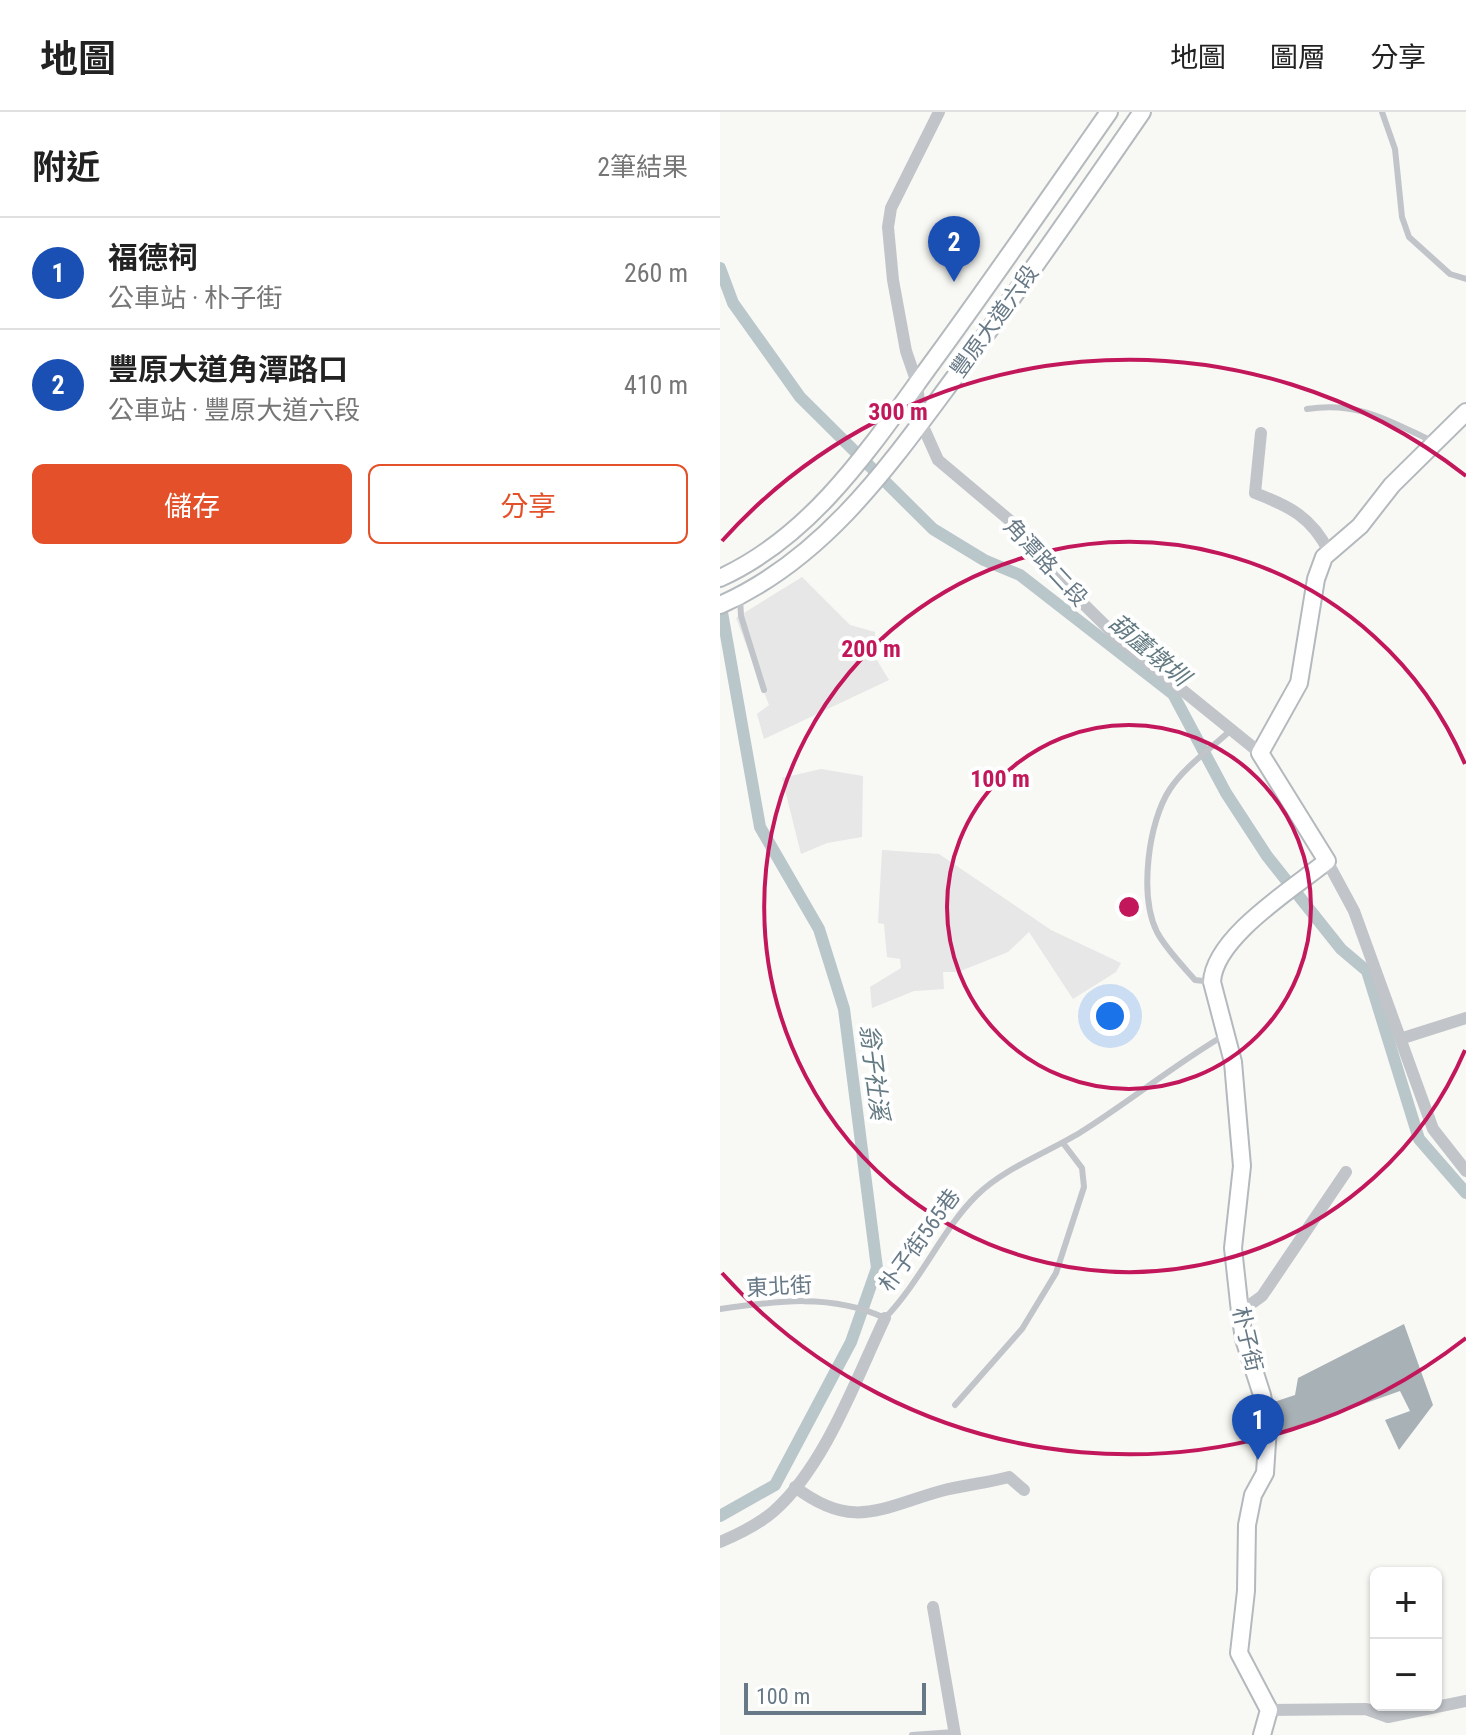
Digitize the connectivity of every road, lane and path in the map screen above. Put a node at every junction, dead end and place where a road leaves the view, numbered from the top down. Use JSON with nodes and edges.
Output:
{"nodes":[{"id":1,"x":939,"y":112,"type":"edge"},
{"id":2,"x":1109,"y":112,"type":"edge"},
{"id":3,"x":1142,"y":112,"type":"edge"},
{"id":4,"x":1382,"y":112,"type":"edge"},
{"id":5,"x":1466,"y":279,"type":"edge"},
{"id":6,"x":917,"y":383,"type":"junction"},
{"id":7,"x":1307,"y":409,"type":"dead end"},
{"id":8,"x":1466,"y":412,"type":"edge"},
{"id":9,"x":921,"y":422,"type":"junction"},
{"id":10,"x":1261,"y":433,"type":"dead end"},
{"id":11,"x":1437,"y":444,"type":"junction"},
{"id":12,"x":1329,"y":552,"type":"junction"},
{"id":13,"x":725,"y":576,"type":"edge"},
{"id":14,"x":730,"y":600,"type":"edge"},
{"id":15,"x":764,"y":690,"type":"dead end"},
{"id":16,"x":1232,"y":729,"type":"junction"},
{"id":17,"x":1260,"y":753,"type":"junction"},
{"id":18,"x":1327,"y":861,"type":"junction"},
{"id":19,"x":1212,"y":982,"type":"junction"},
{"id":20,"x":1466,"y":1018,"type":"edge"},
{"id":21,"x":1227,"y":1034,"type":"junction"},
{"id":22,"x":1403,"y":1038,"type":"junction"},
{"id":23,"x":1063,"y":1143,"type":"junction"},
{"id":24,"x":1466,"y":1171,"type":"edge"},
{"id":25,"x":1346,"y":1172,"type":"dead end"},
{"id":26,"x":720,"y":1309,"type":"edge"},
{"id":27,"x":1240,"y":1312,"type":"junction"},
{"id":28,"x":882,"y":1317,"type":"junction"},
{"id":29,"x":955,"y":1405,"type":"dead end"},
{"id":30,"x":795,"y":1487,"type":"junction"},
{"id":31,"x":1024,"y":1490,"type":"dead end"},
{"id":32,"x":720,"y":1542,"type":"edge"},
{"id":33,"x":933,"y":1607,"type":"dead end"},
{"id":34,"x":1466,"y":1701,"type":"edge"},
{"id":35,"x":1269,"y":1710,"type":"junction"},
{"id":36,"x":954,"y":1734,"type":"edge"},
{"id":37,"x":912,"y":1735,"type":"edge"},
{"id":38,"x":1262,"y":1735,"type":"edge"}],
"edges":[{"from":1,"to":6,"type":"street","name":"角潭路二段"},
{"from":2,"to":6,"type":"street","name":"豐原大道六段"},
{"from":3,"to":9,"type":"street","name":"豐原大道六段"},
{"from":4,"to":5,"type":"lane"},
{"from":6,"to":9,"type":"street","name":"角潭路二段"},
{"from":6,"to":13,"type":"street","name":"豐原大道六段"},
{"from":7,"to":11,"type":"lane"},
{"from":8,"to":11,"type":"street"},
{"from":9,"to":14,"type":"street","name":"豐原大道六段"},
{"from":9,"to":16,"type":"street","name":"角潭路二段"},
{"from":10,"to":12,"type":"street"},
{"from":11,"to":12,"type":"street"},
{"from":12,"to":17,"type":"street"},
{"from":14,"to":15,"type":"lane"},
{"from":16,"to":17,"type":"street","name":"角潭路二段"},
{"from":16,"to":19,"type":"lane"},
{"from":17,"to":18,"type":"street","name":"角潭路二段"},
{"from":18,"to":19,"type":"street"},
{"from":18,"to":22,"type":"street","name":"角潭路二段"},
{"from":19,"to":21,"type":"street","name":"朴子街"},
{"from":20,"to":22,"type":"street"},
{"from":21,"to":23,"type":"lane","name":"朴子街565巷"},
{"from":21,"to":27,"type":"street","name":"朴子街"},
{"from":22,"to":24,"type":"street","name":"角潭路二段"},
{"from":23,"to":28,"type":"lane","name":"朴子街565巷"},
{"from":23,"to":29,"type":"lane"},
{"from":25,"to":27,"type":"street"},
{"from":26,"to":28,"type":"lane","name":"東北街"},
{"from":27,"to":35,"type":"street","name":"朴子街"},
{"from":28,"to":30,"type":"street","name":"朴子街565巷"},
{"from":30,"to":31,"type":"street"},
{"from":30,"to":32,"type":"street","name":"朴子街565巷"},
{"from":33,"to":36,"type":"street"},
{"from":34,"to":35,"type":"street"},
{"from":35,"to":38,"type":"street"},
{"from":36,"to":37,"type":"lane"}]}
